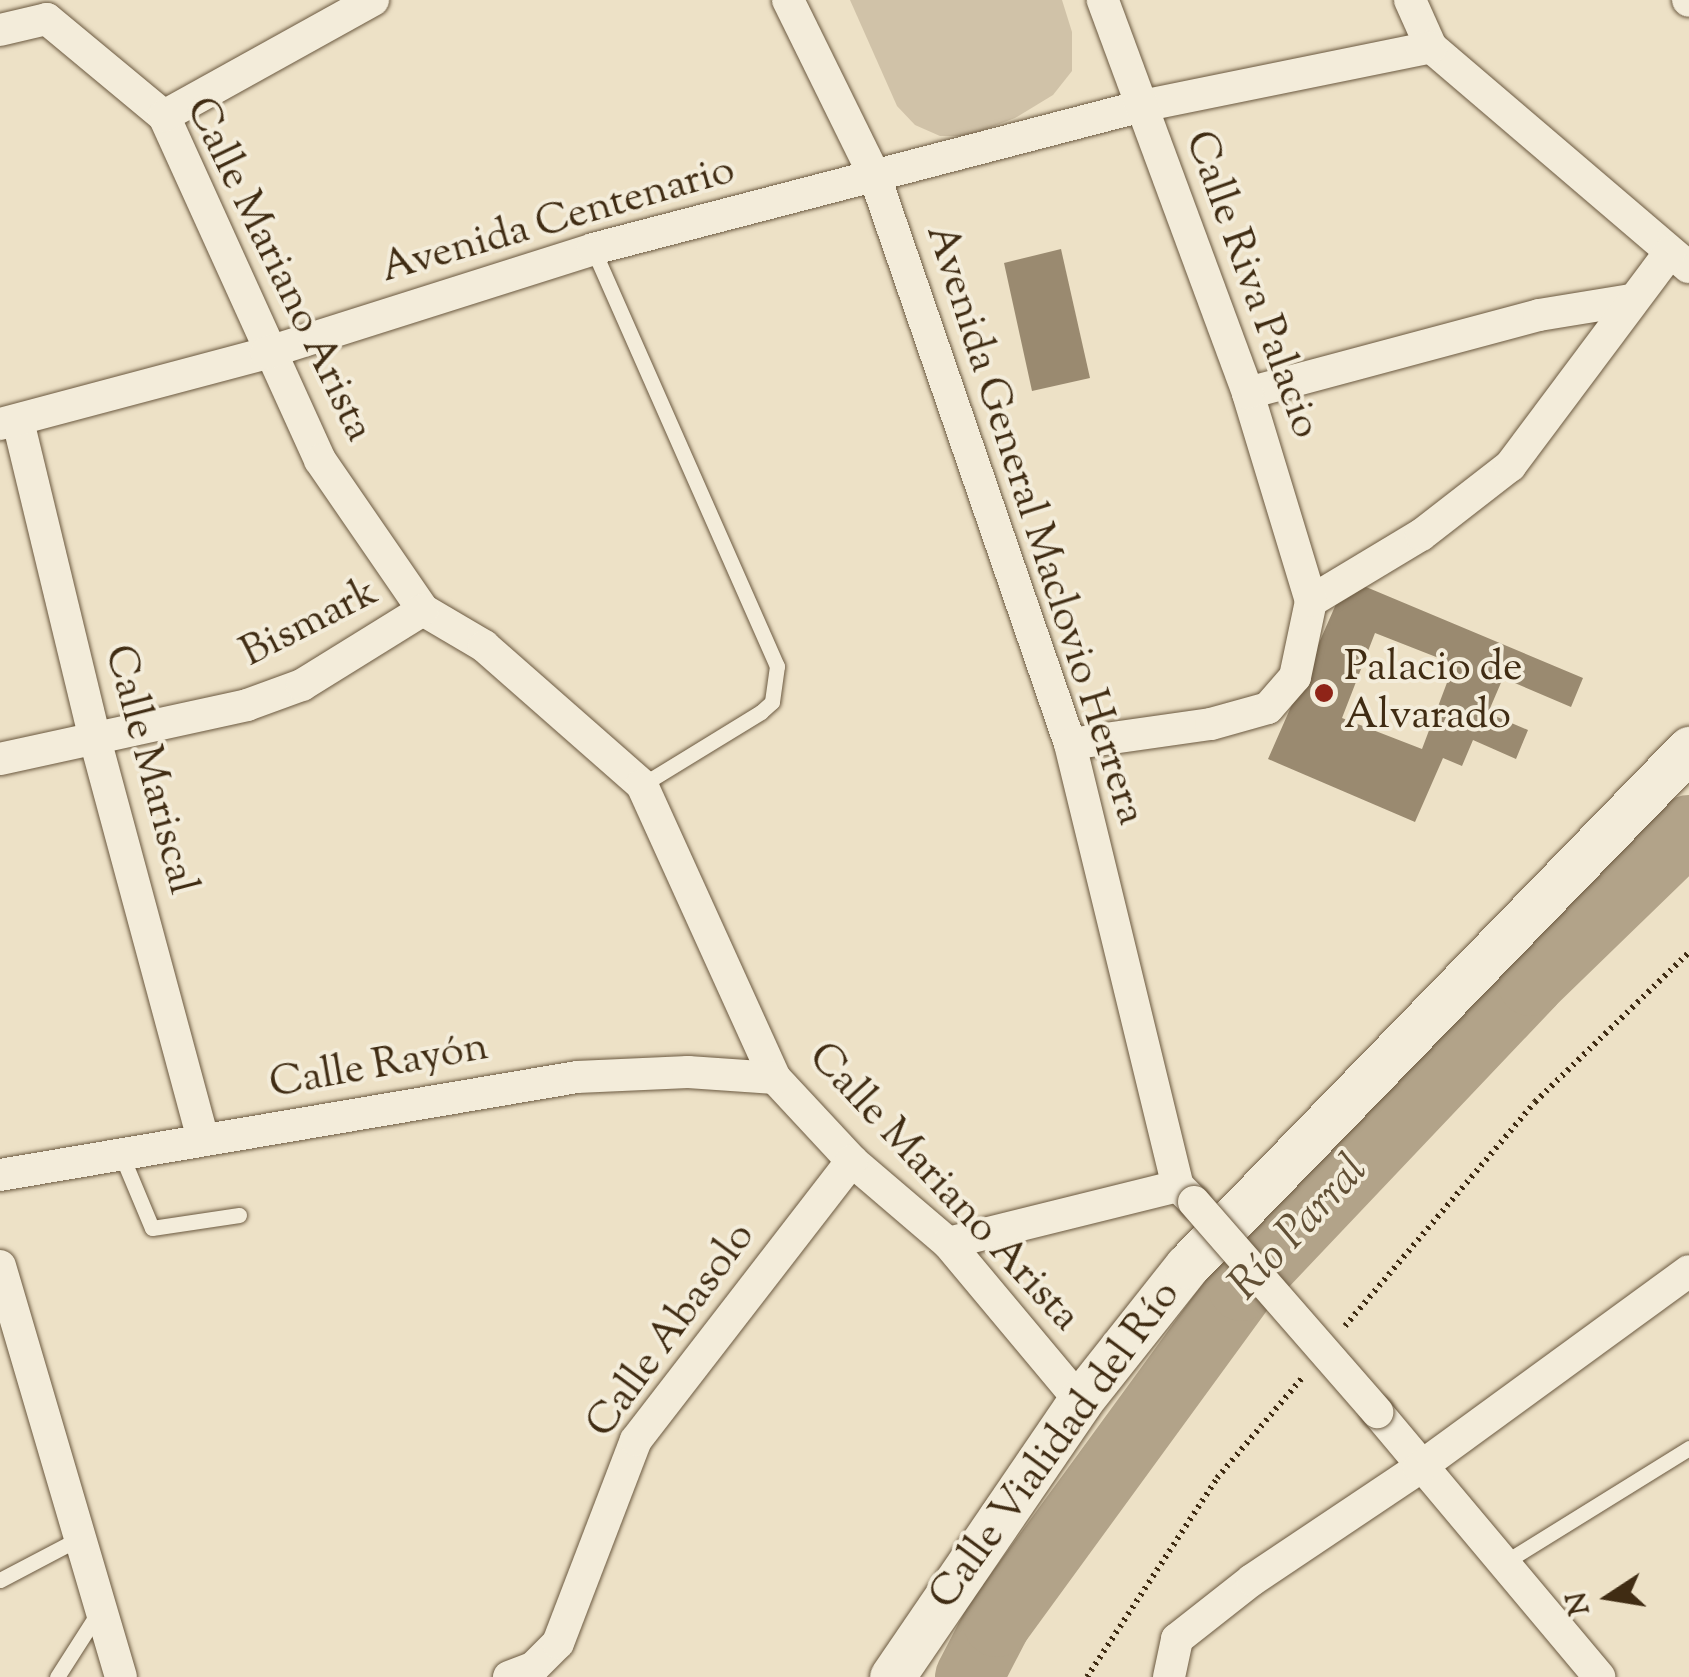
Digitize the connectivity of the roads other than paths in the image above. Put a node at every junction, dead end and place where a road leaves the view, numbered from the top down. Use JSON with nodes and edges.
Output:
{"nodes":[{"id":1,"x":372,"y":0,"type":"edge"},
{"id":2,"x":788,"y":0,"type":"edge"},
{"id":3,"x":1103,"y":0,"type":"edge"},
{"id":4,"x":1410,"y":0,"type":"edge"},
{"id":5,"x":49,"y":9,"type":"edge"},
{"id":6,"x":0,"y":30,"type":"edge"},
{"id":7,"x":1431,"y":47,"type":"junction"},
{"id":8,"x":1142,"y":106,"type":"junction"},
{"id":9,"x":164,"y":116,"type":"junction"},
{"id":10,"x":875,"y":177,"type":"junction"},
{"id":11,"x":593,"y":249,"type":"junction"},
{"id":12,"x":1679,"y":260,"type":"edge"},
{"id":13,"x":1630,"y":300,"type":"junction"},
{"id":14,"x":266,"y":352,"type":"junction"},
{"id":15,"x":1248,"y":393,"type":"junction"},
{"id":16,"x":9,"y":423,"type":"edge"},
{"id":17,"x":1311,"y":601,"type":"junction"},
{"id":18,"x":423,"y":610,"type":"junction"},
{"id":19,"x":94,"y":739,"type":"junction"},
{"id":20,"x":1070,"y":744,"type":"junction"},
{"id":21,"x":1689,"y":749,"type":"edge"},
{"id":22,"x":0,"y":759,"type":"edge"},
{"id":23,"x":642,"y":785,"type":"junction"},
{"id":24,"x":776,"y":1078,"type":"junction"},
{"id":25,"x":203,"y":1140,"type":"junction"},
{"id":26,"x":122,"y":1154,"type":"junction"},
{"id":27,"x":852,"y":1161,"type":"junction"},
{"id":28,"x":0,"y":1175,"type":"edge"},
{"id":29,"x":1186,"y":1194,"type":"junction"},
{"id":30,"x":239,"y":1214,"type":"dead end"},
{"id":31,"x":948,"y":1243,"type":"junction"},
{"id":32,"x":0,"y":1266,"type":"edge"},
{"id":33,"x":1689,"y":1271,"type":"edge"},
{"id":34,"x":1080,"y":1401,"type":"junction"},
{"id":35,"x":1689,"y":1448,"type":"edge"},
{"id":36,"x":1419,"y":1468,"type":"junction"},
{"id":37,"x":80,"y":1538,"type":"junction"},
{"id":38,"x":1502,"y":1564,"type":"junction"},
{"id":39,"x":0,"y":1580,"type":"edge"},
{"id":40,"x":101,"y":1608,"type":"junction"},
{"id":41,"x":1168,"y":1670,"type":"edge"},
{"id":42,"x":520,"y":1672,"type":"edge"},
{"id":43,"x":57,"y":1677,"type":"edge"},
{"id":44,"x":121,"y":1677,"type":"edge"},
{"id":45,"x":892,"y":1677,"type":"edge"},
{"id":46,"x":1599,"y":1677,"type":"edge"}],
"edges":[{"from":1,"to":9,"type":"street"},
{"from":2,"to":10,"type":"street","name":"Avenida General Maclovio Herrera"},
{"from":3,"to":8,"type":"street","name":"Calle Riva Palacio"},
{"from":4,"to":7,"type":"street"},
{"from":5,"to":6,"type":"street"},
{"from":5,"to":9,"type":"street","name":"Calle Mariano Arista"},
{"from":7,"to":8,"type":"street","name":"Avenida Centenario"},
{"from":7,"to":12,"type":"street"},
{"from":8,"to":10,"type":"street","name":"Avenida Centenario"},
{"from":8,"to":15,"type":"street","name":"Calle Riva Palacio"},
{"from":9,"to":14,"type":"street","name":"Calle Mariano Arista"},
{"from":10,"to":11,"type":"street","name":"Avenida Centenario"},
{"from":10,"to":20,"type":"street","name":"Avenida General Maclovio Herrera"},
{"from":11,"to":14,"type":"street","name":"Avenida Centenario"},
{"from":11,"to":23,"type":"lane"},
{"from":12,"to":13,"type":"street"},
{"from":13,"to":15,"type":"street"},
{"from":13,"to":17,"type":"street"},
{"from":14,"to":16,"type":"street","name":"Avenida Centenario"},
{"from":14,"to":18,"type":"street","name":"Calle Mariano Arista"},
{"from":15,"to":17,"type":"street","name":"Calle Riva Palacio"},
{"from":16,"to":19,"type":"street","name":"Calle Mariscal"},
{"from":17,"to":20,"type":"street"},
{"from":18,"to":19,"type":"street","name":"Bismark"},
{"from":18,"to":23,"type":"street","name":"Calle Mariano Arista"},
{"from":19,"to":22,"type":"street","name":"Bismark"},
{"from":19,"to":25,"type":"street","name":"Calle Mariscal"},
{"from":20,"to":29,"type":"street","name":"Avenida General Maclovio Herrera"},
{"from":21,"to":34,"type":"main road","name":"Calle Vialidad del Río"},
{"from":23,"to":24,"type":"street","name":"Calle Mariano Arista"},
{"from":24,"to":25,"type":"street","name":"Calle Rayón"},
{"from":24,"to":27,"type":"street","name":"Calle Mariano Arista"},
{"from":25,"to":26,"type":"street","name":"Calle Rayón"},
{"from":26,"to":28,"type":"street","name":"Calle Rayón"},
{"from":26,"to":30,"type":"lane"},
{"from":27,"to":31,"type":"street","name":"Calle Mariano Arista"},
{"from":27,"to":42,"type":"street","name":"Calle Abasolo"},
{"from":29,"to":31,"type":"street"},
{"from":29,"to":36,"type":"street","bridge":true},
{"from":31,"to":34,"type":"street","name":"Calle Mariano Arista"},
{"from":32,"to":37,"type":"street"},
{"from":33,"to":36,"type":"street"},
{"from":34,"to":45,"type":"main road","name":"Calle Vialidad del Río"},
{"from":35,"to":38,"type":"lane"},
{"from":36,"to":38,"type":"street"},
{"from":36,"to":41,"type":"street"},
{"from":37,"to":39,"type":"lane"},
{"from":37,"to":40,"type":"street"},
{"from":38,"to":46,"type":"street"},
{"from":40,"to":43,"type":"lane"},
{"from":40,"to":44,"type":"street"}]}
